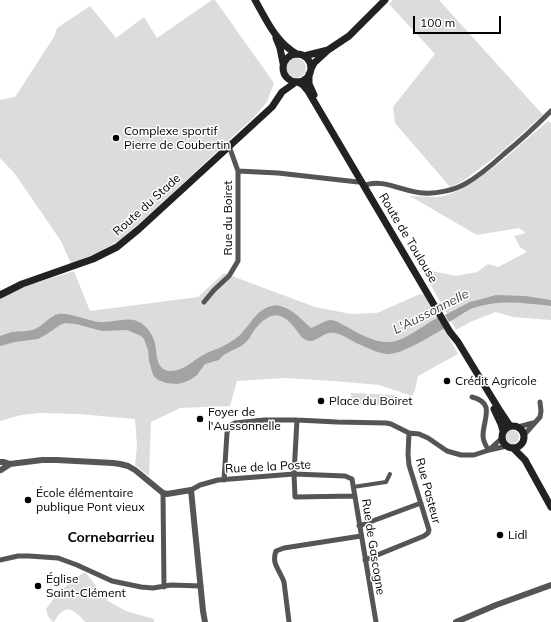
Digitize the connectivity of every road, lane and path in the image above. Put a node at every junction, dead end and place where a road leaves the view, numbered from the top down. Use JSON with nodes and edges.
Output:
{"nodes":[{"id":1,"x":255,"y":0,"type":"edge"},
{"id":2,"x":386,"y":0,"type":"edge"},
{"id":3,"x":274,"y":32,"type":"junction"},
{"id":4,"x":328,"y":50,"type":"junction"},
{"id":5,"x":301,"y":55,"type":"junction"},
{"id":6,"x":283,"y":63,"type":"junction"},
{"id":7,"x":310,"y":71,"type":"junction"},
{"id":8,"x":284,"y":74,"type":"junction"},
{"id":9,"x":297,"y":82,"type":"junction"},
{"id":10,"x":282,"y":92,"type":"junction"},
{"id":11,"x":551,"y":111,"type":"edge"},
{"id":12,"x":229,"y":146,"type":"junction"},
{"id":13,"x":238,"y":171,"type":"junction"},
{"id":14,"x":356,"y":172,"type":"junction"},
{"id":15,"x":363,"y":183,"type":"junction"},
{"id":16,"x":0,"y":295,"type":"edge"},
{"id":17,"x":204,"y":302,"type":"dead end"},
{"id":18,"x":451,"y":333,"type":"junction"},
{"id":19,"x":472,"y":397,"type":"dead end"},
{"id":20,"x":540,"y":402,"type":"dead end"},
{"id":21,"x":297,"y":420,"type":"junction"},
{"id":22,"x":534,"y":423,"type":"junction"},
{"id":23,"x":510,"y":426,"type":"junction"},
{"id":24,"x":518,"y":427,"type":"junction"},
{"id":25,"x":409,"y":433,"type":"junction"},
{"id":26,"x":503,"y":434,"type":"junction"},
{"id":27,"x":524,"y":435,"type":"junction"},
{"id":28,"x":521,"y":444,"type":"junction"},
{"id":29,"x":510,"y":447,"type":"junction"},
{"id":30,"x":489,"y":450,"type":"junction"},
{"id":31,"x":0,"y":462,"type":"edge"},
{"id":32,"x":10,"y":464,"type":"junction"},
{"id":33,"x":0,"y":471,"type":"edge"},
{"id":34,"x":294,"y":474,"type":"junction"},
{"id":35,"x":390,"y":474,"type":"dead end"},
{"id":36,"x":349,"y":477,"type":"joint"},
{"id":37,"x":224,"y":480,"type":"junction"},
{"id":38,"x":353,"y":487,"type":"junction"},
{"id":39,"x":191,"y":490,"type":"junction"},
{"id":40,"x":163,"y":493,"type":"junction"},
{"id":41,"x":355,"y":496,"type":"junction"},
{"id":42,"x":551,"y":500,"type":"edge"},
{"id":43,"x":421,"y":503,"type":"junction"},
{"id":44,"x":551,"y":507,"type":"edge"},
{"id":45,"x":359,"y":526,"type":"junction"},
{"id":46,"x":361,"y":536,"type":"junction"},
{"id":47,"x":0,"y":560,"type":"edge"},
{"id":48,"x":365,"y":560,"type":"junction"},
{"id":49,"x":551,"y":585,"type":"edge"},
{"id":50,"x":201,"y":586,"type":"junction"},
{"id":51,"x":164,"y":587,"type":"junction"},
{"id":52,"x":205,"y":622,"type":"edge"},
{"id":53,"x":289,"y":622,"type":"edge"},
{"id":54,"x":376,"y":622,"type":"edge"},
{"id":55,"x":456,"y":622,"type":"edge"}],
"edges":[{"from":1,"to":3,"type":"main road"},
{"from":2,"to":4,"type":"main road"},
{"from":3,"to":5,"type":"main road"},
{"from":3,"to":6,"type":"main road"},
{"from":4,"to":5,"type":"main road"},
{"from":4,"to":7,"type":"main road"},
{"from":5,"to":6,"type":"main road"},
{"from":5,"to":7,"type":"main road"},
{"from":6,"to":8,"type":"main road"},
{"from":7,"to":9,"type":"main road"},
{"from":7,"to":14,"type":"main road","name":"Route de Toulouse"},
{"from":8,"to":9,"type":"main road"},
{"from":8,"to":10,"type":"main road"},
{"from":9,"to":10,"type":"main road","name":"Route du Stade"},
{"from":9,"to":14,"type":"main road","name":"Route de Toulouse"},
{"from":10,"to":12,"type":"main road","name":"Route du Stade"},
{"from":11,"to":15,"type":"street"},
{"from":12,"to":13,"type":"street","name":"Rue du Boiret"},
{"from":12,"to":16,"type":"main road","name":"Route du Stade"},
{"from":13,"to":15,"type":"street"},
{"from":13,"to":17,"type":"street","name":"Rue du Boiret"},
{"from":14,"to":15,"type":"main road","name":"Route de Toulouse"},
{"from":15,"to":18,"type":"main road","name":"Route de Toulouse"},
{"from":18,"to":23,"type":"main road","name":"Route de Toulouse"},
{"from":18,"to":26,"type":"main road","name":"Route de Toulouse"},
{"from":19,"to":30,"type":"street"},
{"from":20,"to":22,"type":"street"},
{"from":21,"to":25,"type":"street"},
{"from":21,"to":34,"type":"street"},
{"from":21,"to":37,"type":"street"},
{"from":22,"to":24,"type":"street"},
{"from":22,"to":27,"type":"street"},
{"from":23,"to":24,"type":"main road"},
{"from":23,"to":26,"type":"main road"},
{"from":24,"to":27,"type":"main road"},
{"from":25,"to":30,"type":"street"},
{"from":25,"to":43,"type":"street","name":"Rue Pasteur"},
{"from":26,"to":29,"type":"main road"},
{"from":26,"to":30,"type":"street"},
{"from":27,"to":28,"type":"main road"},
{"from":28,"to":29,"type":"main road"},
{"from":28,"to":42,"type":"main road"},
{"from":29,"to":30,"type":"street"},
{"from":29,"to":44,"type":"main road"},
{"from":31,"to":32,"type":"street"},
{"from":31,"to":33,"type":"street"},
{"from":32,"to":33,"type":"street"},
{"from":32,"to":40,"type":"street"},
{"from":34,"to":36,"type":"street","name":"Rue de la Poste"},
{"from":34,"to":37,"type":"street","name":"Rue de la Poste"},
{"from":34,"to":41,"type":"street"},
{"from":35,"to":38,"type":"street"},
{"from":36,"to":38,"type":"street","name":"Rue de Gascogne"},
{"from":37,"to":39,"type":"street","name":"Rue de la Poste"},
{"from":38,"to":41,"type":"street","name":"Rue de Gascogne"},
{"from":39,"to":40,"type":"street"},
{"from":39,"to":50,"type":"street"},
{"from":40,"to":51,"type":"street"},
{"from":41,"to":45,"type":"street","name":"Rue de Gascogne"},
{"from":43,"to":45,"type":"street"},
{"from":43,"to":48,"type":"street","name":"Rue Pasteur"},
{"from":45,"to":46,"type":"street","name":"Rue de Gascogne"},
{"from":46,"to":48,"type":"street","name":"Rue de Gascogne"},
{"from":46,"to":53,"type":"street"},
{"from":47,"to":51,"type":"street"},
{"from":48,"to":54,"type":"street","name":"Rue de Gascogne"},
{"from":49,"to":55,"type":"street"},
{"from":50,"to":51,"type":"street"},
{"from":50,"to":52,"type":"street"}]}
